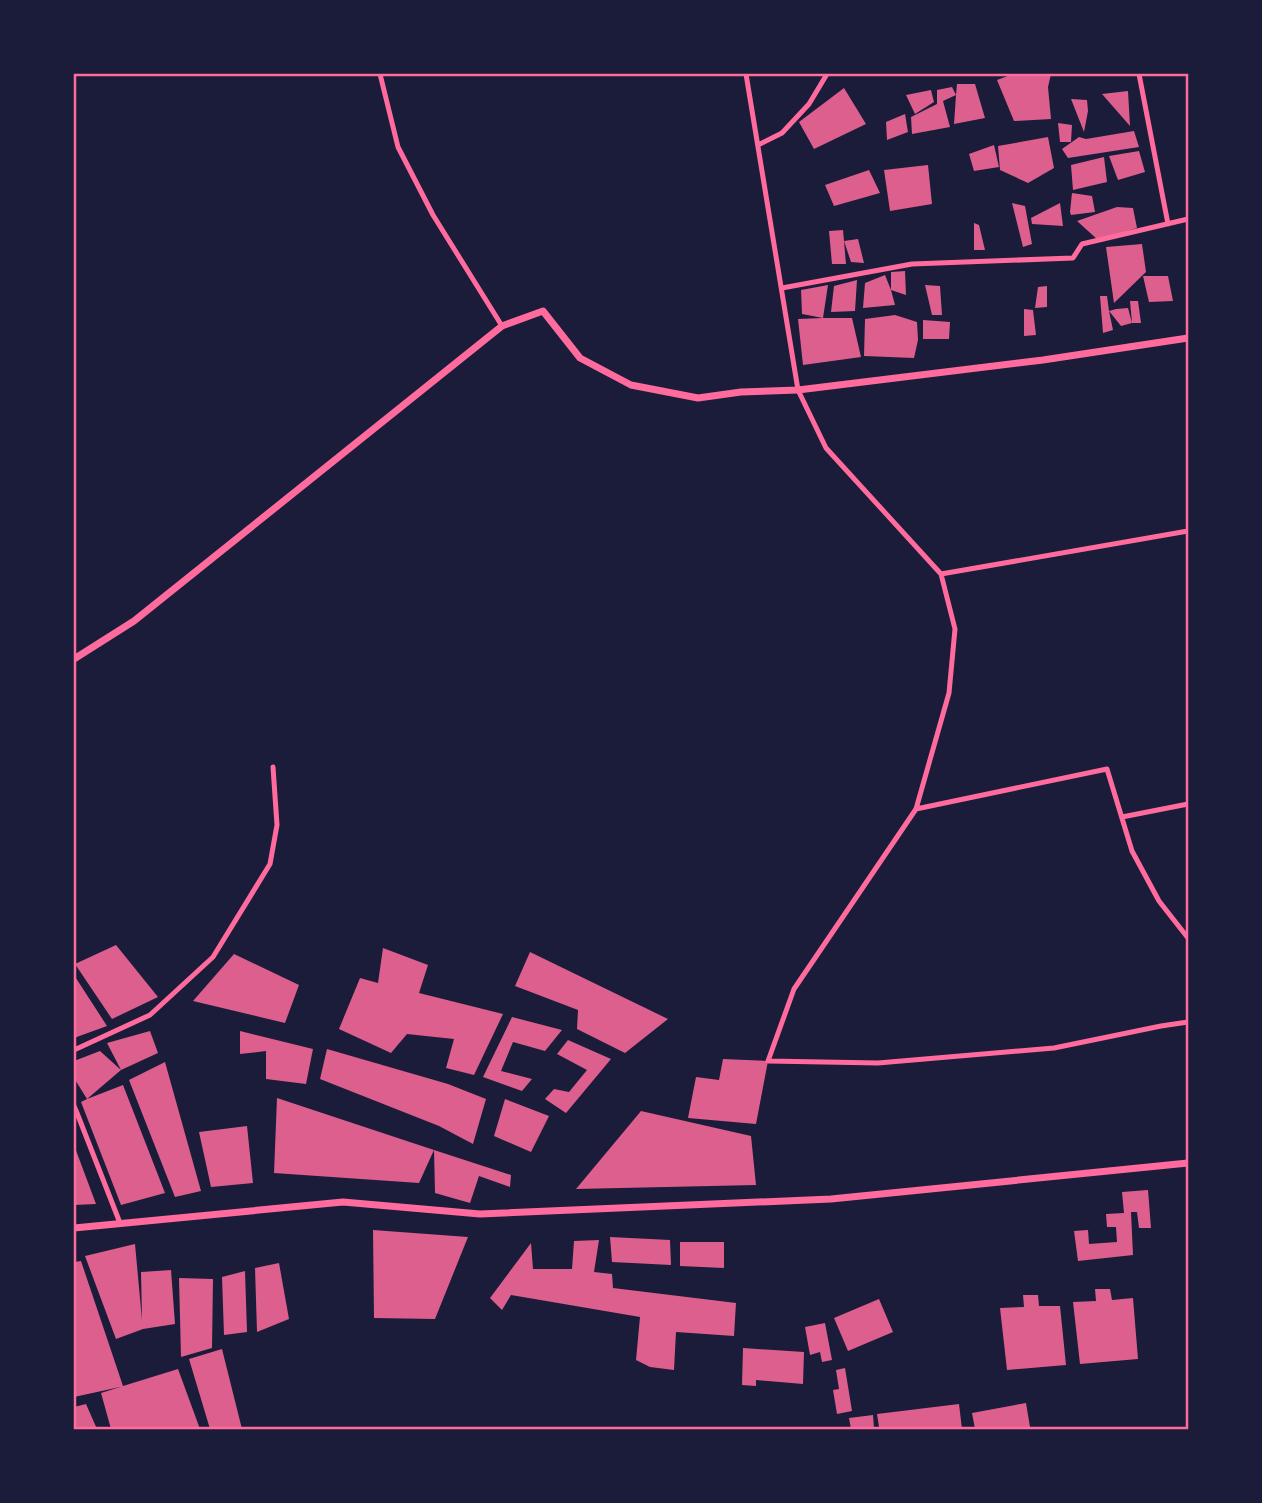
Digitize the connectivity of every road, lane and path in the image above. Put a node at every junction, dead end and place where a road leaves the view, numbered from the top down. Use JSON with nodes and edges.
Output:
{"nodes":[{"id":1,"x":380,"y":74,"type":"edge"},
{"id":2,"x":746,"y":74,"type":"edge"},
{"id":3,"x":827,"y":74,"type":"edge"},
{"id":4,"x":1139,"y":74,"type":"edge"},
{"id":5,"x":758,"y":145,"type":"junction"},
{"id":6,"x":1188,"y":219,"type":"edge"},
{"id":7,"x":1168,"y":224,"type":"junction"},
{"id":8,"x":782,"y":288,"type":"junction"},
{"id":9,"x":502,"y":326,"type":"junction"},
{"id":10,"x":1188,"y":338,"type":"edge"},
{"id":11,"x":798,"y":390,"type":"junction"},
{"id":12,"x":1188,"y":531,"type":"edge"},
{"id":13,"x":941,"y":574,"type":"junction"},
{"id":14,"x":74,"y":659,"type":"edge"},
{"id":15,"x":273,"y":767,"type":"dead end"},
{"id":16,"x":1188,"y":804,"type":"edge"},
{"id":17,"x":916,"y":809,"type":"junction"},
{"id":18,"x":1122,"y":817,"type":"junction"},
{"id":19,"x":1188,"y":938,"type":"edge"},
{"id":20,"x":1188,"y":1021,"type":"edge"},
{"id":21,"x":74,"y":1049,"type":"edge"},
{"id":22,"x":74,"y":1106,"type":"edge"},
{"id":23,"x":1188,"y":1163,"type":"edge"},
{"id":24,"x":120,"y":1223,"type":"junction"},
{"id":25,"x":74,"y":1228,"type":"edge"}],
"edges":[{"from":1,"to":9,"type":"lane"},
{"from":2,"to":5,"type":"lane"},
{"from":3,"to":5,"type":"lane"},
{"from":4,"to":7,"type":"lane"},
{"from":5,"to":8,"type":"lane"},
{"from":6,"to":7,"type":"lane"},
{"from":7,"to":8,"type":"lane"},
{"from":8,"to":11,"type":"lane"},
{"from":9,"to":11,"type":"street"},
{"from":9,"to":14,"type":"street"},
{"from":10,"to":11,"type":"street"},
{"from":11,"to":13,"type":"lane"},
{"from":12,"to":13,"type":"lane"},
{"from":13,"to":17,"type":"lane"},
{"from":15,"to":21,"type":"lane"},
{"from":16,"to":18,"type":"lane"},
{"from":17,"to":18,"type":"lane"},
{"from":17,"to":20,"type":"lane"},
{"from":18,"to":19,"type":"lane"},
{"from":22,"to":24,"type":"lane"},
{"from":23,"to":24,"type":"street"},
{"from":24,"to":25,"type":"street"}]}
